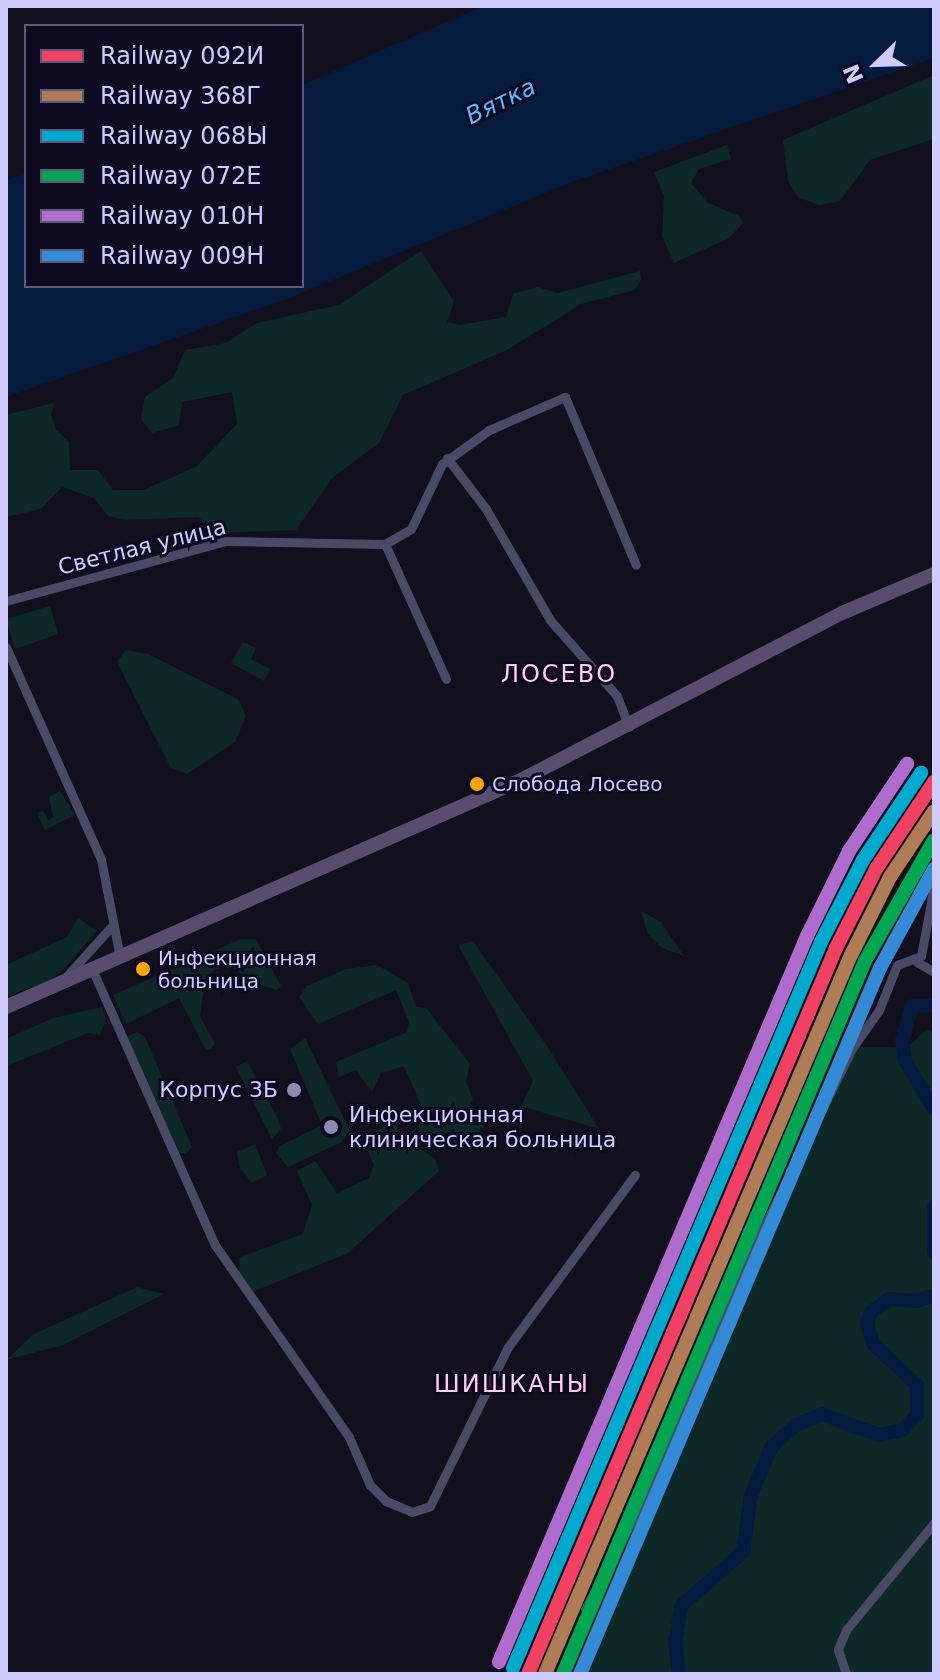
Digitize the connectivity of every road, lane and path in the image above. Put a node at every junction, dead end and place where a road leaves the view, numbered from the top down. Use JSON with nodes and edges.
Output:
{"nodes":[{"id":1,"x":447,"y":458,"type":"junction"},
{"id":2,"x":385,"y":544,"type":"junction"},
{"id":3,"x":636,"y":565,"type":"dead end"},
{"id":4,"x":934,"y":574,"type":"edge"},
{"id":5,"x":6,"y":601,"type":"edge"},
{"id":6,"x":6,"y":647,"type":"edge"},
{"id":7,"x":446,"y":679,"type":"dead end"},
{"id":8,"x":629,"y":727,"type":"junction"},
{"id":9,"x":934,"y":886,"type":"edge"},
{"id":10,"x":111,"y":927,"type":"junction"},
{"id":11,"x":120,"y":958,"type":"junction"},
{"id":12,"x":917,"y":962,"type":"junction"},
{"id":13,"x":92,"y":969,"type":"junction"},
{"id":14,"x":934,"y":972,"type":"edge"},
{"id":15,"x":62,"y":982,"type":"junction"},
{"id":16,"x":6,"y":1007,"type":"edge"},
{"id":17,"x":635,"y":1175,"type":"dead end"},
{"id":18,"x":934,"y":1523,"type":"edge"},
{"id":19,"x":585,"y":1609,"type":"dead end"},
{"id":20,"x":846,"y":1674,"type":"edge"}],
"edges":[{"from":1,"to":2,"type":"street"},
{"from":1,"to":3,"type":"street"},
{"from":1,"to":8,"type":"street"},
{"from":2,"to":5,"type":"street","name":"Светлая улица"},
{"from":2,"to":7,"type":"street"},
{"from":4,"to":8,"type":"main road"},
{"from":6,"to":10,"type":"street"},
{"from":8,"to":11,"type":"main road"},
{"from":9,"to":12,"type":"street"},
{"from":10,"to":11,"type":"street"},
{"from":10,"to":15,"type":"street"},
{"from":11,"to":13,"type":"main road"},
{"from":12,"to":14,"type":"street"},
{"from":12,"to":19,"type":"street"},
{"from":13,"to":15,"type":"main road"},
{"from":13,"to":17,"type":"street"},
{"from":15,"to":16,"type":"main road"},
{"from":18,"to":20,"type":"street"}]}
